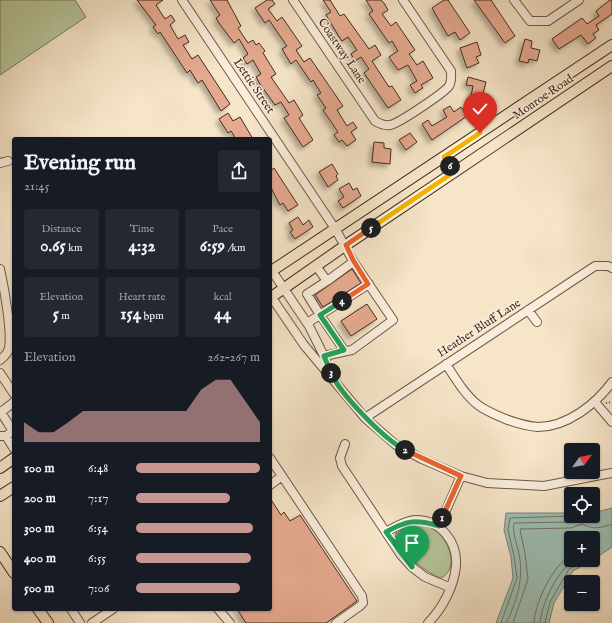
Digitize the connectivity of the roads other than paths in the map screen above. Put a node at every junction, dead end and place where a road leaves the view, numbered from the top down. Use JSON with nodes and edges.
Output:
{"nodes":[{"id":1,"x":182,"y":0,"type":"edge"},
{"id":2,"x":293,"y":0,"type":"edge"},
{"id":3,"x":403,"y":0,"type":"edge"},
{"id":4,"x":514,"y":0,"type":"edge"},
{"id":5,"x":579,"y":0,"type":"edge"},
{"id":6,"x":612,"y":45,"type":"edge"},
{"id":7,"x":612,"y":66,"type":"edge"},
{"id":8,"x":551,"y":85,"type":"junction"},
{"id":9,"x":561,"y":100,"type":"junction"},
{"id":10,"x":444,"y":157,"type":"junction"},
{"id":11,"x":454,"y":172,"type":"junction"},
{"id":12,"x":336,"y":230,"type":"junction"},
{"id":13,"x":346,"y":245,"type":"junction"},
{"id":14,"x":354,"y":262,"type":"junction"},
{"id":15,"x":316,"y":266,"type":"junction"},
{"id":16,"x":610,"y":267,"type":"edge"},
{"id":17,"x":0,"y":269,"type":"edge"},
{"id":18,"x":272,"y":270,"type":"edge"},
{"id":19,"x":272,"y":272,"type":"edge"},
{"id":20,"x":326,"y":281,"type":"junction"},
{"id":21,"x":368,"y":284,"type":"junction"},
{"id":22,"x":284,"y":288,"type":"junction"},
{"id":23,"x":272,"y":296,"type":"edge"},
{"id":24,"x":272,"y":300,"type":"edge"},
{"id":25,"x":528,"y":310,"type":"junction"},
{"id":26,"x":320,"y":315,"type":"junction"},
{"id":27,"x":537,"y":322,"type":"dead end"},
{"id":28,"x":307,"y":323,"type":"junction"},
{"id":29,"x":344,"y":350,"type":"junction"},
{"id":30,"x":324,"y":356,"type":"junction"},
{"id":31,"x":0,"y":360,"type":"edge"},
{"id":32,"x":446,"y":364,"type":"junction"},
{"id":33,"x":0,"y":373,"type":"edge"},
{"id":34,"x":333,"y":378,"type":"junction"},
{"id":35,"x":612,"y":382,"type":"edge"},
{"id":36,"x":12,"y":391,"type":"edge"},
{"id":37,"x":595,"y":402,"type":"junction"},
{"id":38,"x":12,"y":403,"type":"edge"},
{"id":39,"x":0,"y":412,"type":"edge"},
{"id":40,"x":365,"y":418,"type":"junction"},
{"id":41,"x":612,"y":422,"type":"edge"},
{"id":42,"x":12,"y":430,"type":"edge"},
{"id":43,"x":12,"y":432,"type":"edge"},
{"id":44,"x":3,"y":436,"type":"edge"},
{"id":45,"x":345,"y":444,"type":"dead end"},
{"id":46,"x":12,"y":447,"type":"edge"},
{"id":47,"x":12,"y":459,"type":"edge"},
{"id":48,"x":272,"y":461,"type":"edge"},
{"id":49,"x":0,"y":468,"type":"edge"},
{"id":50,"x":612,"y":473,"type":"edge"},
{"id":51,"x":282,"y":476,"type":"junction"},
{"id":52,"x":461,"y":476,"type":"junction"},
{"id":53,"x":272,"y":483,"type":"edge"},
{"id":54,"x":12,"y":488,"type":"edge"},
{"id":55,"x":0,"y":496,"type":"edge"},
{"id":56,"x":439,"y":526,"type":"junction"},
{"id":57,"x":386,"y":532,"type":"junction"},
{"id":58,"x":0,"y":552,"type":"edge"},
{"id":59,"x":12,"y":570,"type":"edge"},
{"id":60,"x":449,"y":587,"type":"junction"},
{"id":61,"x":39,"y":611,"type":"edge"},
{"id":62,"x":72,"y":611,"type":"edge"},
{"id":63,"x":110,"y":611,"type":"edge"},
{"id":64,"x":220,"y":611,"type":"edge"},
{"id":65,"x":48,"y":623,"type":"edge"},
{"id":66,"x":80,"y":623,"type":"edge"},
{"id":67,"x":92,"y":623,"type":"edge"},
{"id":68,"x":230,"y":623,"type":"edge"},
{"id":69,"x":336,"y":623,"type":"edge"},
{"id":70,"x":428,"y":623,"type":"edge"}],
"edges":[{"from":1,"to":12,"type":"street","name":"Lettie Street"},
{"from":2,"to":3,"type":"street","name":"Coastway Lane"},
{"from":4,"to":5,"type":"street"},
{"from":6,"to":8,"type":"main road","name":"Monroe Road"},
{"from":7,"to":9,"type":"main road","name":"Monroe Road"},
{"from":8,"to":9,"type":"main road"},
{"from":8,"to":10,"type":"main road","name":"Monroe Road"},
{"from":9,"to":11,"type":"main road","name":"Monroe Road"},
{"from":10,"to":11,"type":"main road"},
{"from":10,"to":12,"type":"main road","name":"Monroe Road"},
{"from":11,"to":13,"type":"main road","name":"Monroe Road"},
{"from":12,"to":13,"type":"street","name":"Lettie Street"},
{"from":12,"to":18,"type":"main road","name":"Monroe Road"},
{"from":13,"to":14,"type":"street","name":"Lettie Street"},
{"from":13,"to":15,"type":"main road","name":"Monroe Road"},
{"from":14,"to":20,"type":"street"},
{"from":14,"to":21,"type":"street","name":"Lettie Street"},
{"from":15,"to":20,"type":"street"},
{"from":15,"to":22,"type":"main road","name":"Monroe Road"},
{"from":16,"to":25,"type":"street","name":"Heather Bluff Lane"},
{"from":17,"to":31,"type":"street"},
{"from":19,"to":22,"type":"street"},
{"from":20,"to":26,"type":"street"},
{"from":21,"to":26,"type":"street"},
{"from":21,"to":29,"type":"street","name":"Lettie Street"},
{"from":22,"to":23,"type":"main road","name":"Monroe Road"},
{"from":22,"to":28,"type":"street"},
{"from":24,"to":34,"type":"street"},
{"from":25,"to":27,"type":"street"},
{"from":25,"to":32,"type":"street","name":"Heather Bluff Lane"},
{"from":26,"to":28,"type":"street"},
{"from":26,"to":29,"type":"street"},
{"from":28,"to":30,"type":"street"},
{"from":29,"to":30,"type":"street"},
{"from":30,"to":34,"type":"street"},
{"from":32,"to":37,"type":"street"},
{"from":32,"to":40,"type":"street","name":"Heather Bluff Lane"},
{"from":33,"to":36,"type":"street"},
{"from":34,"to":40,"type":"street"},
{"from":35,"to":37,"type":"street"},
{"from":37,"to":41,"type":"street"},
{"from":38,"to":39,"type":"street"},
{"from":39,"to":42,"type":"street"},
{"from":40,"to":52,"type":"street"},
{"from":43,"to":44,"type":"street"},
{"from":44,"to":46,"type":"street"},
{"from":45,"to":57,"type":"street"},
{"from":47,"to":49,"type":"main road"},
{"from":48,"to":51,"type":"street"},
{"from":50,"to":52,"type":"street"},
{"from":51,"to":53,"type":"street"},
{"from":51,"to":69,"type":"street"},
{"from":52,"to":56,"type":"street"},
{"from":54,"to":55,"type":"main road"},
{"from":56,"to":57,"type":"street"},
{"from":56,"to":60,"type":"street"},
{"from":57,"to":60,"type":"street"},
{"from":58,"to":59,"type":"main road"},
{"from":60,"to":70,"type":"street"},
{"from":61,"to":65,"type":"main road"},
{"from":62,"to":66,"type":"street"},
{"from":63,"to":67,"type":"street"},
{"from":64,"to":68,"type":"street"}]}
